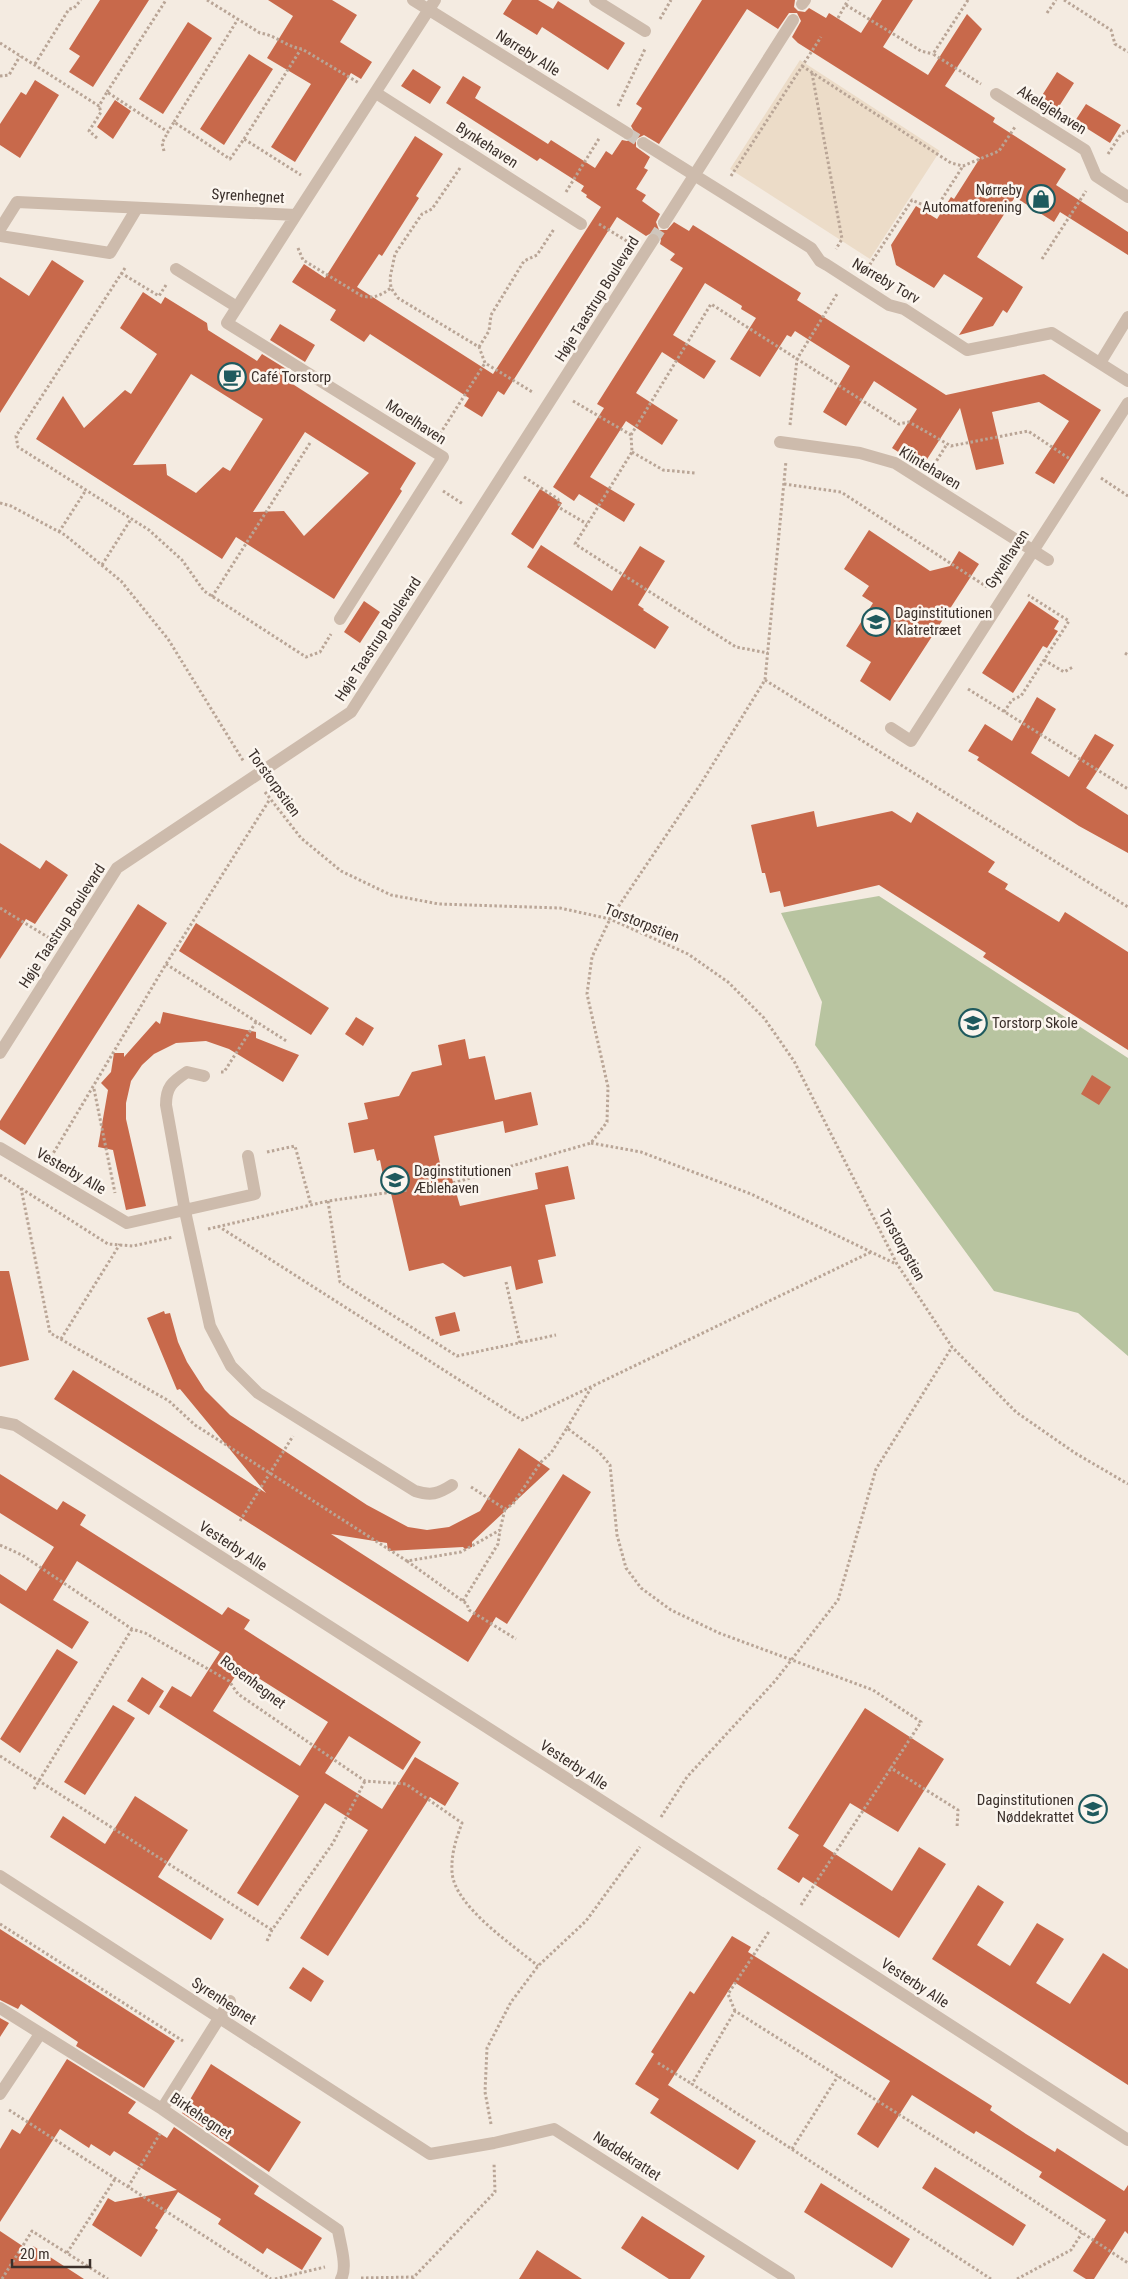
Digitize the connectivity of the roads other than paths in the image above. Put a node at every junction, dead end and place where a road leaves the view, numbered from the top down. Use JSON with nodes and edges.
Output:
{"nodes":[{"id":1,"x":414,"y":0,"type":"edge"},
{"id":2,"x":596,"y":0,"type":"edge"},
{"id":3,"x":432,"y":5,"type":"edge"},
{"id":4,"x":793,"y":20,"type":"dead end"},
{"id":5,"x":646,"y":36,"type":"road end"},
{"id":6,"x":376,"y":93,"type":"junction"},
{"id":7,"x":996,"y":94,"type":"road end"},
{"id":8,"x":627,"y":132,"type":"tunnel mouth"},
{"id":9,"x":644,"y":143,"type":"tunnel mouth"},
{"id":10,"x":695,"y":174,"type":"junction"},
{"id":11,"x":1128,"y":197,"type":"edge"},
{"id":12,"x":137,"y":208,"type":"junction"},
{"id":13,"x":296,"y":215,"type":"junction"},
{"id":14,"x":664,"y":223,"type":"tunnel mouth"},
{"id":15,"x":581,"y":224,"type":"dead end"},
{"id":16,"x":0,"y":229,"type":"edge"},
{"id":17,"x":0,"y":236,"type":"edge"},
{"id":18,"x":653,"y":240,"type":"tunnel mouth"},
{"id":19,"x":176,"y":269,"type":"road end"},
{"id":20,"x":237,"y":307,"type":"junction"},
{"id":21,"x":1128,"y":317,"type":"edge"},
{"id":22,"x":1100,"y":364,"type":"junction"},
{"id":23,"x":1128,"y":381,"type":"edge"},
{"id":24,"x":1128,"y":403,"type":"edge"},
{"id":25,"x":784,"y":442,"type":"road end"},
{"id":26,"x":1032,"y":550,"type":"junction"},
{"id":27,"x":1048,"y":560,"type":"dead end"},
{"id":28,"x":340,"y":619,"type":"road end"},
{"id":29,"x":891,"y":728,"type":"dead end"},
{"id":30,"x":0,"y":1053,"type":"edge"},
{"id":31,"x":204,"y":1076,"type":"road end"},
{"id":32,"x":0,"y":1148,"type":"edge"},
{"id":33,"x":248,"y":1156,"type":"road end"},
{"id":34,"x":185,"y":1211,"type":"junction"},
{"id":35,"x":0,"y":1422,"type":"edge"},
{"id":36,"x":452,"y":1485,"type":"road end"},
{"id":37,"x":0,"y":1876,"type":"edge"},
{"id":38,"x":230,"y":2001,"type":"dead end"},
{"id":39,"x":0,"y":2008,"type":"edge"},
{"id":40,"x":220,"y":2017,"type":"junction"},
{"id":41,"x":40,"y":2034,"type":"junction"},
{"id":42,"x":0,"y":2094,"type":"edge"},
{"id":43,"x":167,"y":2113,"type":"junction"},
{"id":44,"x":1128,"y":2140,"type":"edge"},
{"id":45,"x":430,"y":2154,"type":"joint"},
{"id":46,"x":341,"y":2279,"type":"edge"},
{"id":47,"x":789,"y":2279,"type":"edge"}],
"edges":[{"from":1,"to":3,"type":"street","name":"Nørreby Alle"},
{"from":2,"to":5,"type":"street"},
{"from":3,"to":6,"type":"street","name":"Syrenhegnet"},
{"from":3,"to":8,"type":"street","name":"Nørreby Alle"},
{"from":4,"to":10,"type":"street"},
{"from":6,"to":13,"type":"street","name":"Syrenhegnet"},
{"from":6,"to":15,"type":"street","name":"Bynkehaven"},
{"from":7,"to":11,"type":"street","name":"Akelejehaven"},
{"from":9,"to":10,"type":"street"},
{"from":10,"to":14,"type":"street"},
{"from":10,"to":22,"type":"street","name":"Nørreby Torv"},
{"from":12,"to":13,"type":"street","name":"Syrenhegnet"},
{"from":12,"to":16,"type":"street","name":"Syrenhegnet"},
{"from":12,"to":17,"type":"street"},
{"from":13,"to":20,"type":"street","name":"Morelhaven"},
{"from":18,"to":30,"type":"street","name":"Høje Taastrup Boulevard"},
{"from":19,"to":20,"type":"street"},
{"from":20,"to":28,"type":"street","name":"Morelhaven"},
{"from":21,"to":22,"type":"street"},
{"from":22,"to":23,"type":"street"},
{"from":24,"to":26,"type":"street","name":"Gyvelhaven"},
{"from":25,"to":26,"type":"street","name":"Klintehaven"},
{"from":26,"to":27,"type":"street","name":"Klintehaven"},
{"from":26,"to":29,"type":"street","name":"Gyvelhaven"},
{"from":31,"to":34,"type":"street"},
{"from":32,"to":34,"type":"street","name":"Vesterby Alle"},
{"from":33,"to":34,"type":"street","name":"Vesterby Alle"},
{"from":34,"to":36,"type":"street"},
{"from":35,"to":44,"type":"street","name":"Vesterby Alle"},
{"from":37,"to":40,"type":"street","name":"Syrenhegnet"},
{"from":38,"to":40,"type":"street"},
{"from":39,"to":41,"type":"street","name":"Birkehegnet"},
{"from":40,"to":43,"type":"street"},
{"from":40,"to":45,"type":"street","name":"Syrenhegnet"},
{"from":41,"to":42,"type":"street"},
{"from":41,"to":43,"type":"street","name":"Birkehegnet"},
{"from":43,"to":46,"type":"street","name":"Birkehegnet"},
{"from":45,"to":47,"type":"street","name":"Nøddekrattet"}]}
